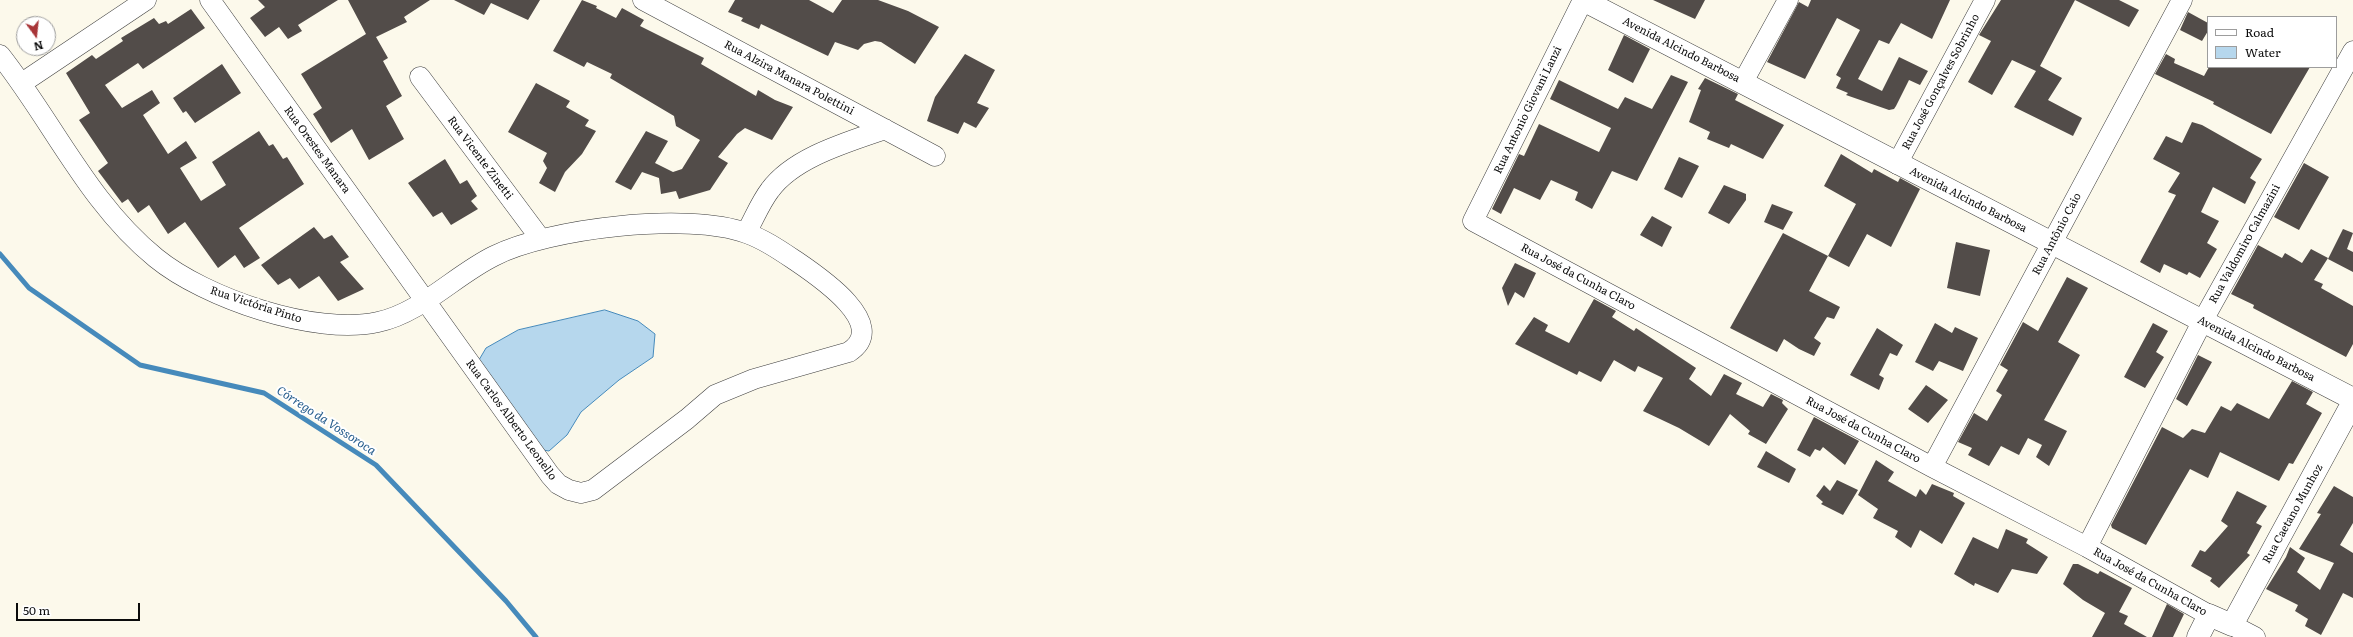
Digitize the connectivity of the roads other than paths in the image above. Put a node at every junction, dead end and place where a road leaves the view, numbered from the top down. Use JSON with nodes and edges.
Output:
{"nodes":[{"id":1,"x":146,"y":0,"type":"edge"},
{"id":2,"x":210,"y":0,"type":"edge"},
{"id":3,"x":643,"y":0,"type":"edge"},
{"id":4,"x":1583,"y":0,"type":"edge"},
{"id":5,"x":1788,"y":0,"type":"edge"},
{"id":6,"x":1985,"y":0,"type":"edge"},
{"id":7,"x":2182,"y":0,"type":"edge"},
{"id":8,"x":2353,"y":51,"type":"edge"},
{"id":9,"x":0,"y":55,"type":"edge"},
{"id":10,"x":420,"y":77,"type":"dead end"},
{"id":11,"x":1743,"y":82,"type":"junction"},
{"id":12,"x":22,"y":83,"type":"junction"},
{"id":13,"x":885,"y":129,"type":"junction"},
{"id":14,"x":935,"y":156,"type":"dead end"},
{"id":15,"x":1897,"y":164,"type":"junction"},
{"id":16,"x":1473,"y":221,"type":"joint"},
{"id":17,"x":746,"y":233,"type":"junction"},
{"id":18,"x":540,"y":238,"type":"junction"},
{"id":19,"x":2052,"y":243,"type":"junction"},
{"id":20,"x":425,"y":300,"type":"junction"},
{"id":21,"x":2202,"y":322,"type":"junction"},
{"id":22,"x":849,"y":352,"type":"joint"},
{"id":23,"x":2353,"y":399,"type":"edge"},
{"id":24,"x":2353,"y":402,"type":"edge"},
{"id":25,"x":1932,"y":467,"type":"junction"},
{"id":26,"x":2088,"y":547,"type":"junction"},
{"id":27,"x":2209,"y":615,"type":"junction"},
{"id":28,"x":2232,"y":625,"type":"junction"},
{"id":29,"x":2198,"y":637,"type":"edge"},
{"id":30,"x":2255,"y":637,"type":"edge"}],
"edges":[{"from":1,"to":12,"type":"street"},
{"from":2,"to":20,"type":"street","name":"Rua Orestes Manara"},
{"from":3,"to":13,"type":"street","name":"Rua Alzira Manara Polettini"},
{"from":4,"to":11,"type":"street","name":"Avenida Alcindo Barbosa"},
{"from":4,"to":16,"type":"street","name":"Rua Antonio Giovani Lanzi"},
{"from":5,"to":11,"type":"street"},
{"from":6,"to":15,"type":"street","name":"Rua José Gonçalves Sobrinho"},
{"from":7,"to":19,"type":"street","name":"Rua Antônio Caio"},
{"from":8,"to":21,"type":"street","name":"Rua Valdomiro Calmazini"},
{"from":9,"to":12,"type":"street","name":"Rua Victória Pinto"},
{"from":10,"to":18,"type":"street","name":"Rua Vicente Zinetti"},
{"from":11,"to":15,"type":"street","name":"Avenida Alcindo Barbosa"},
{"from":12,"to":20,"type":"street","name":"Rua Victória Pinto"},
{"from":13,"to":14,"type":"street","name":"Rua Alzira Manara Polettini"},
{"from":13,"to":17,"type":"street"},
{"from":15,"to":19,"type":"street","name":"Avenida Alcindo Barbosa"},
{"from":16,"to":25,"type":"street","name":"Rua José da Cunha Claro"},
{"from":17,"to":18,"type":"street","name":"Rua Victória Pinto"},
{"from":17,"to":22,"type":"street","name":"Rua Victória Pinto"},
{"from":18,"to":20,"type":"street","name":"Rua Victória Pinto"},
{"from":19,"to":21,"type":"street","name":"Avenida Alcindo Barbosa"},
{"from":19,"to":25,"type":"street","name":"Rua Antônio Caio"},
{"from":20,"to":22,"type":"street","name":"Rua Carlos Alberto Leonello"},
{"from":21,"to":23,"type":"street","name":"Avenida Alcindo Barbosa"},
{"from":21,"to":26,"type":"street","name":"Rua Valdomiro Calmazini"},
{"from":24,"to":28,"type":"street","name":"Rua Caetano Munhoz"},
{"from":25,"to":26,"type":"street","name":"Rua José da Cunha Claro"},
{"from":26,"to":27,"type":"street","name":"Rua José da Cunha Claro"},
{"from":27,"to":28,"type":"street","name":"Rua José da Cunha Claro"},
{"from":27,"to":29,"type":"street"},
{"from":28,"to":30,"type":"street","name":"Rua José da Cunha Claro"}]}
